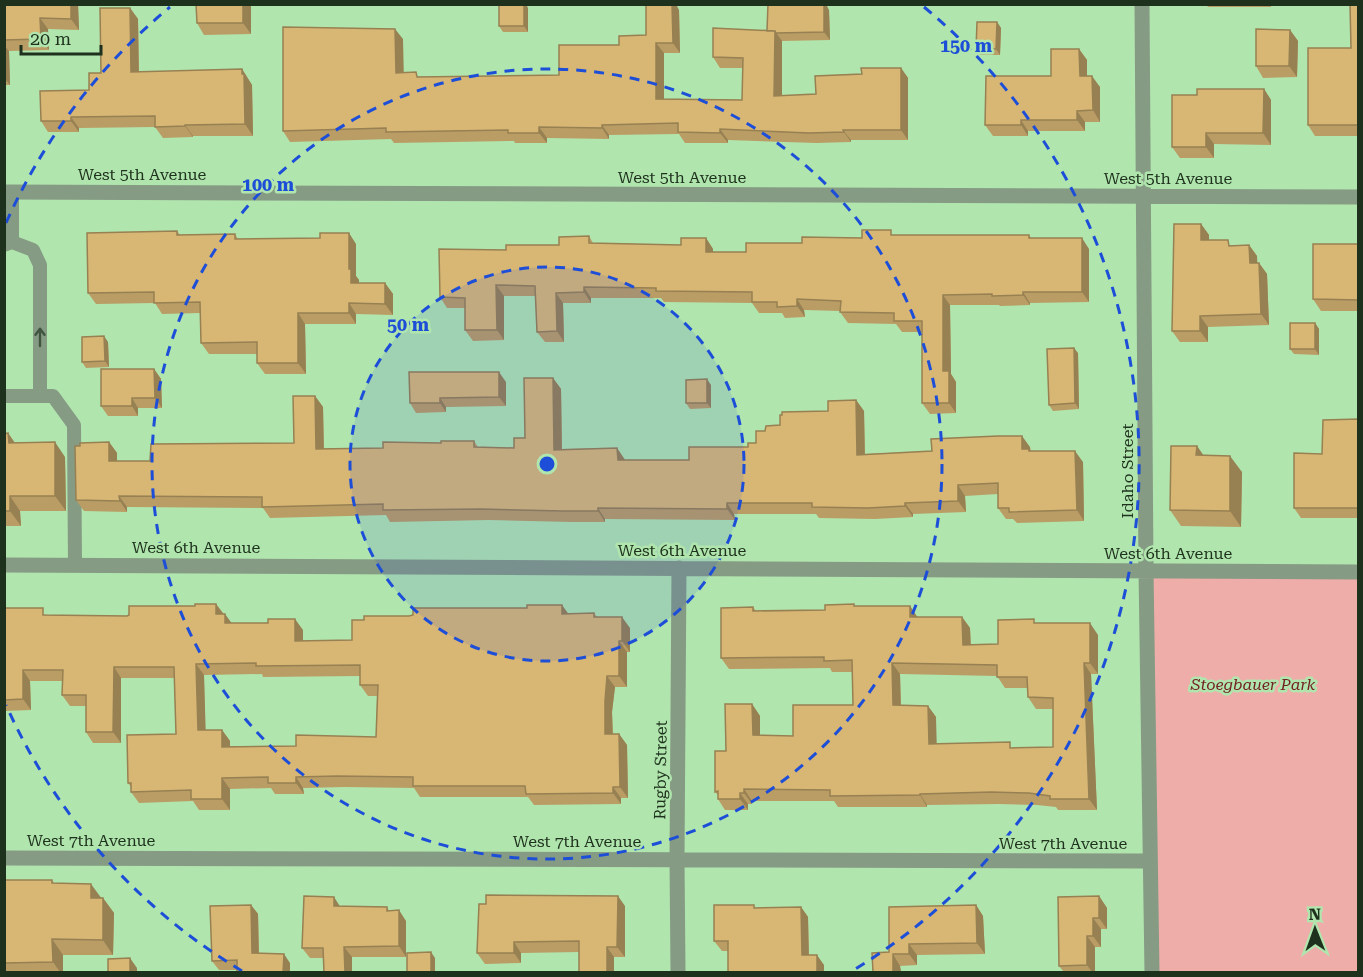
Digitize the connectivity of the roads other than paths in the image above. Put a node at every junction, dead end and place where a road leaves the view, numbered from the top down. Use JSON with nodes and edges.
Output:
{"nodes":[{"id":1,"x":1142,"y":4,"type":"edge"},
{"id":2,"x":8,"y":192,"type":"edge"},
{"id":3,"x":1144,"y":196,"type":"junction"},
{"id":4,"x":1359,"y":197,"type":"edge"},
{"id":5,"x":8,"y":244,"type":"edge"},
{"id":6,"x":4,"y":396,"type":"edge"},
{"id":7,"x":40,"y":396,"type":"junction"},
{"id":8,"x":4,"y":565,"type":"edge"},
{"id":9,"x":75,"y":565,"type":"junction"},
{"id":10,"x":679,"y":568,"type":"junction"},
{"id":11,"x":1146,"y":570,"type":"junction"},
{"id":12,"x":1359,"y":572,"type":"edge"},
{"id":13,"x":4,"y":858,"type":"edge"},
{"id":14,"x":677,"y":859,"type":"junction"},
{"id":15,"x":1149,"y":861,"type":"junction"},
{"id":16,"x":678,"y":972,"type":"edge"},
{"id":17,"x":1152,"y":972,"type":"edge"}],
"edges":[{"from":1,"to":3,"type":"street","name":"Idaho Street"},
{"from":2,"to":3,"type":"street","name":"West 5th Avenue"},
{"from":2,"to":5,"type":"lane"},
{"from":3,"to":4,"type":"street","name":"West 5th Avenue"},
{"from":3,"to":11,"type":"street","name":"Idaho Street"},
{"from":7,"to":5,"type":"lane","one_way":true},
{"from":6,"to":7,"type":"lane"},
{"from":7,"to":9,"type":"lane"},
{"from":8,"to":9,"type":"street","name":"West 6th Avenue"},
{"from":9,"to":10,"type":"street","name":"West 6th Avenue"},
{"from":10,"to":11,"type":"street","name":"West 6th Avenue"},
{"from":10,"to":14,"type":"street","name":"Rugby Street"},
{"from":11,"to":12,"type":"street","name":"West 6th Avenue"},
{"from":11,"to":15,"type":"street","name":"Idaho Street"},
{"from":13,"to":14,"type":"street","name":"West 7th Avenue"},
{"from":14,"to":15,"type":"street","name":"West 7th Avenue"},
{"from":14,"to":16,"type":"street","name":"Rugby Street"},
{"from":15,"to":17,"type":"street","name":"Idaho Street"}]}
